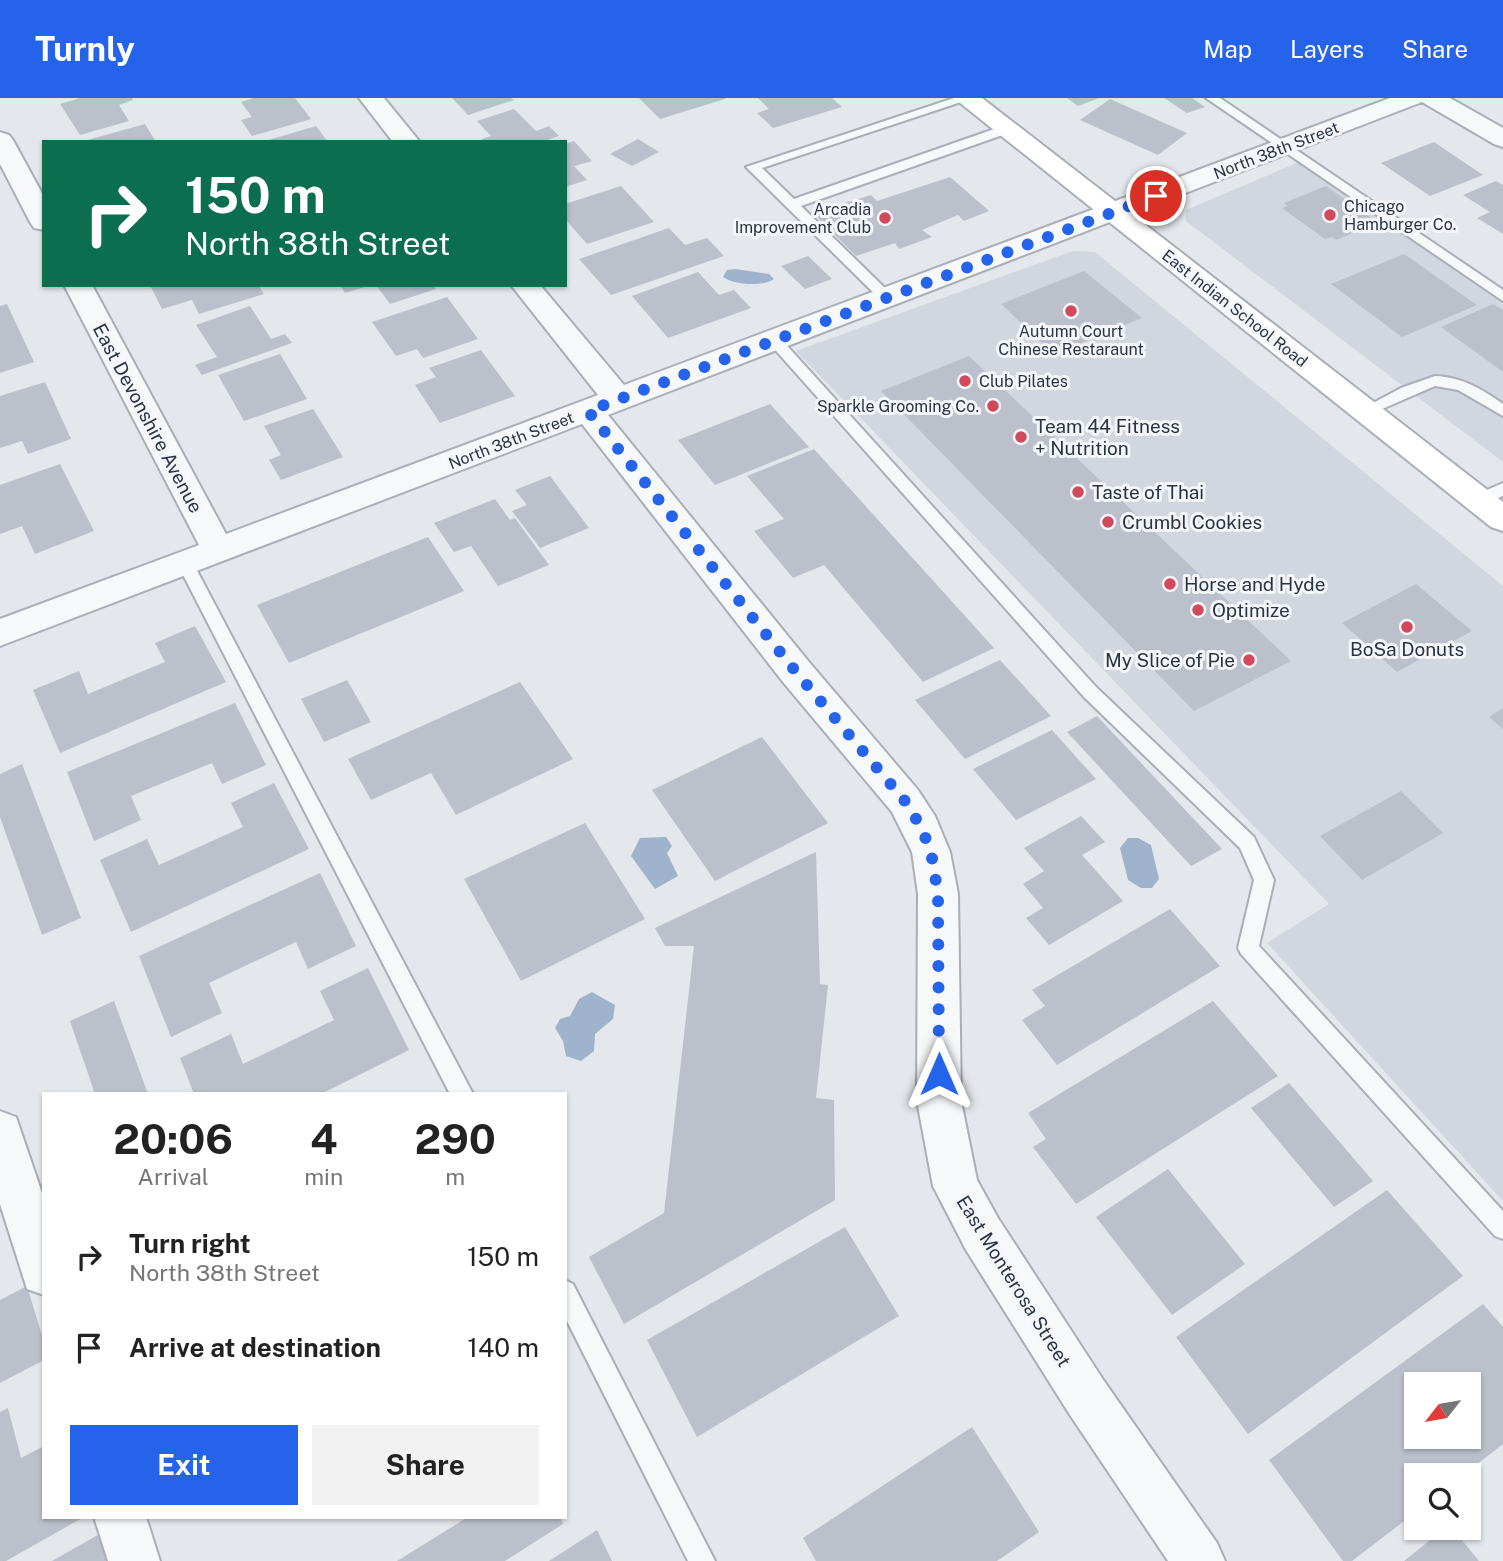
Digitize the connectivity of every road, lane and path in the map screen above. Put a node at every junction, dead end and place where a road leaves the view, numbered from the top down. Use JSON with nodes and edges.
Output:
{"nodes":[{"id":1,"x":371,"y":98,"type":"edge"},
{"id":2,"x":967,"y":98,"type":"edge"},
{"id":3,"x":1212,"y":98,"type":"edge"},
{"id":4,"x":1413,"y":98,"type":"edge"},
{"id":5,"x":1432,"y":98,"type":"edge"},
{"id":6,"x":1007,"y":129,"type":"junction"},
{"id":7,"x":1503,"y":139,"type":"edge"},
{"id":8,"x":0,"y":140,"type":"edge"},
{"id":9,"x":405,"y":140,"type":"edge"},
{"id":10,"x":1284,"y":147,"type":"junction"},
{"id":11,"x":791,"y":205,"type":"junction"},
{"id":12,"x":1113,"y":212,"type":"junction"},
{"id":13,"x":42,"y":218,"type":"edge"},
{"id":14,"x":79,"y":287,"type":"edge"},
{"id":15,"x":525,"y":287,"type":"edge"},
{"id":16,"x":1503,"y":296,"type":"edge"},
{"id":17,"x":887,"y":298,"type":"junction"},
{"id":18,"x":775,"y":341,"type":"junction"},
{"id":19,"x":604,"y":405,"type":"junction"},
{"id":20,"x":1366,"y":411,"type":"junction"},
{"id":21,"x":1503,"y":411,"type":"edge"},
{"id":22,"x":1495,"y":503,"type":"edge"},
{"id":23,"x":218,"y":550,"type":"junction"},
{"id":24,"x":185,"y":563,"type":"junction"},
{"id":25,"x":0,"y":632,"type":"edge"},
{"id":26,"x":462,"y":1092,"type":"edge"},
{"id":27,"x":0,"y":1132,"type":"edge"},
{"id":28,"x":1503,"y":1228,"type":"edge"},
{"id":29,"x":42,"y":1266,"type":"edge"},
{"id":30,"x":567,"y":1296,"type":"edge"},
{"id":31,"x":121,"y":1519,"type":"edge"},
{"id":32,"x":134,"y":1561,"type":"edge"},
{"id":33,"x":702,"y":1561,"type":"edge"},
{"id":34,"x":1199,"y":1561,"type":"edge"}],
"edges":[{"from":1,"to":9,"type":"street"},
{"from":2,"to":6,"type":"main road","name":"East Indian School Road"},
{"from":2,"to":11,"type":"lane"},
{"from":3,"to":10,"type":"lane"},
{"from":4,"to":10,"type":"street","name":"North 38th Street"},
{"from":5,"to":7,"type":"street"},
{"from":6,"to":11,"type":"lane"},
{"from":6,"to":12,"type":"main road","name":"East Indian School Road"},
{"from":8,"to":13,"type":"street"},
{"from":10,"to":12,"type":"street","name":"North 38th Street"},
{"from":10,"to":16,"type":"lane"},
{"from":11,"to":17,"type":"lane"},
{"from":12,"to":17,"type":"street","name":"North 38th Street"},
{"from":12,"to":20,"type":"main road","name":"East Indian School Road"},
{"from":14,"to":23,"type":"street","name":"East Devonshire Avenue"},
{"from":15,"to":19,"type":"street","name":"East Monterosa Street"},
{"from":17,"to":18,"type":"street","name":"North 38th Street"},
{"from":18,"to":19,"type":"street","name":"North 38th Street"},
{"from":18,"to":28,"type":"lane"},
{"from":19,"to":23,"type":"street","name":"North 38th Street"},
{"from":19,"to":34,"type":"street","name":"East Monterosa Street"},
{"from":20,"to":21,"type":"lane"},
{"from":20,"to":22,"type":"main road","name":"East Indian School Road"},
{"from":23,"to":24,"type":"street","name":"North 38th Street"},
{"from":24,"to":25,"type":"street","name":"North 38th Street"},
{"from":24,"to":26,"type":"lane"},
{"from":27,"to":29,"type":"street"},
{"from":30,"to":33,"type":"lane"},
{"from":31,"to":32,"type":"street"}]}
